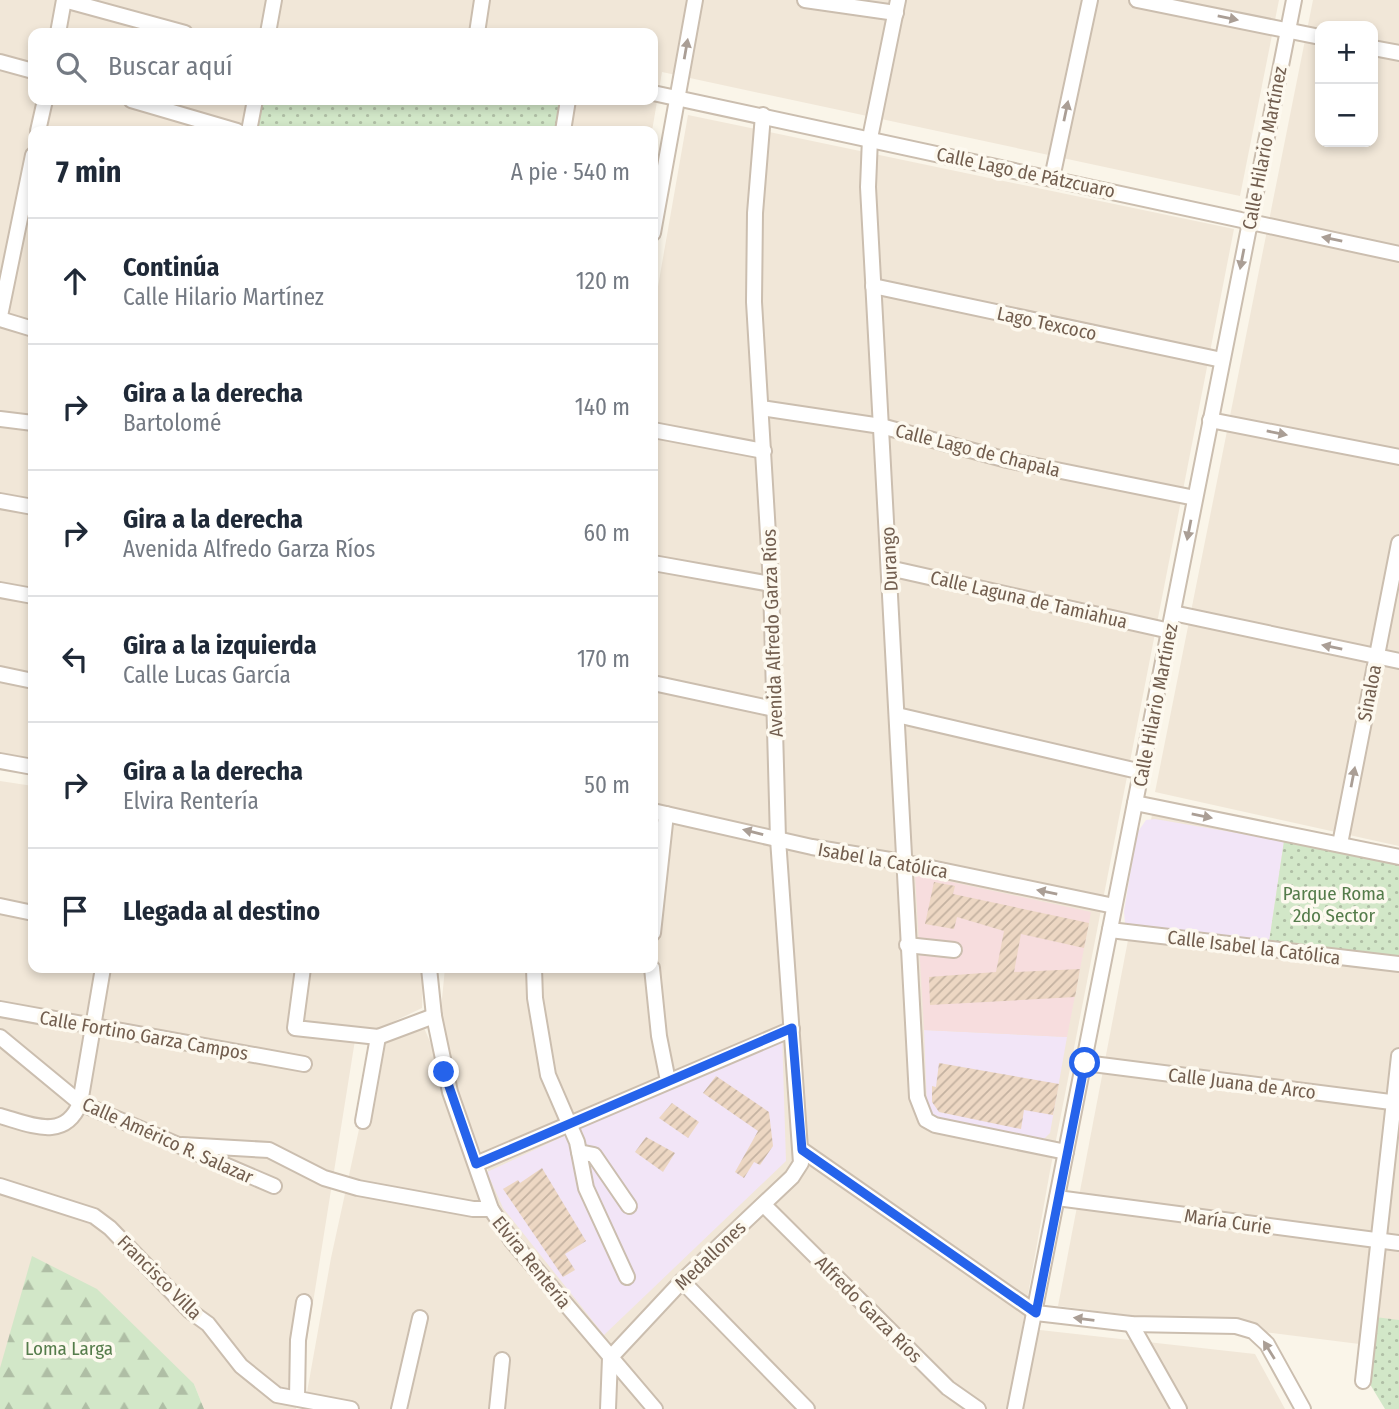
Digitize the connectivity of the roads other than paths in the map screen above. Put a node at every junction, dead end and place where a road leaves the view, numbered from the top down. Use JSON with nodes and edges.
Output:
{"nodes":[{"id":1,"x":64,"y":0,"type":"edge"},
{"id":2,"x":274,"y":0,"type":"edge"},
{"id":3,"x":482,"y":0,"type":"edge"},
{"id":4,"x":695,"y":0,"type":"edge"},
{"id":5,"x":805,"y":0,"type":"edge"},
{"id":6,"x":1090,"y":0,"type":"edge"},
{"id":7,"x":1137,"y":0,"type":"edge"},
{"id":8,"x":1294,"y":0,"type":"edge"},
{"id":9,"x":897,"y":6,"type":"edge"},
{"id":10,"x":59,"y":28,"type":"edge"},
{"id":11,"x":167,"y":28,"type":"edge"},
{"id":12,"x":269,"y":28,"type":"edge"},
{"id":13,"x":478,"y":28,"type":"edge"},
{"id":14,"x":1288,"y":31,"type":"junction"},
{"id":15,"x":1315,"y":36,"type":"edge"},
{"id":16,"x":1378,"y":49,"type":"edge"},
{"id":17,"x":1399,"y":54,"type":"edge"},
{"id":18,"x":0,"y":62,"type":"edge"},
{"id":19,"x":28,"y":70,"type":"edge"},
{"id":20,"x":658,"y":94,"type":"edge"},
{"id":21,"x":677,"y":98,"type":"junction"},
{"id":22,"x":44,"y":105,"type":"edge"},
{"id":23,"x":148,"y":105,"type":"edge"},
{"id":24,"x":254,"y":105,"type":"edge"},
{"id":25,"x":567,"y":105,"type":"edge"},
{"id":26,"x":763,"y":115,"type":"junction"},
{"id":27,"x":39,"y":126,"type":"edge"},
{"id":28,"x":220,"y":126,"type":"edge"},
{"id":29,"x":250,"y":126,"type":"edge"},
{"id":30,"x":564,"y":126,"type":"edge"},
{"id":31,"x":870,"y":138,"type":"junction"},
{"id":32,"x":1052,"y":177,"type":"junction"},
{"id":33,"x":28,"y":180,"type":"edge"},
{"id":34,"x":658,"y":205,"type":"edge"},
{"id":35,"x":1250,"y":221,"type":"junction"},
{"id":36,"x":18,"y":229,"type":"junction"},
{"id":37,"x":28,"y":232,"type":"edge"},
{"id":38,"x":7,"y":245,"type":"edge"},
{"id":39,"x":1399,"y":254,"type":"edge"},
{"id":40,"x":873,"y":286,"type":"junction"},
{"id":41,"x":0,"y":318,"type":"edge"},
{"id":42,"x":28,"y":328,"type":"edge"},
{"id":43,"x":1222,"y":360,"type":"junction"},
{"id":44,"x":761,"y":408,"type":"junction"},
{"id":45,"x":0,"y":419,"type":"edge"},
{"id":46,"x":1210,"y":420,"type":"junction"},
{"id":47,"x":28,"y":423,"type":"edge"},
{"id":48,"x":881,"y":426,"type":"junction"},
{"id":49,"x":658,"y":431,"type":"edge"},
{"id":50,"x":764,"y":451,"type":"junction"},
{"id":51,"x":1399,"y":457,"type":"edge"},
{"id":52,"x":1195,"y":498,"type":"junction"},
{"id":53,"x":0,"y":501,"type":"edge"},
{"id":54,"x":28,"y":505,"type":"edge"},
{"id":55,"x":1399,"y":542,"type":"edge"},
{"id":56,"x":658,"y":564,"type":"edge"},
{"id":57,"x":889,"y":568,"type":"junction"},
{"id":58,"x":771,"y":584,"type":"junction"},
{"id":59,"x":0,"y":590,"type":"edge"},
{"id":60,"x":28,"y":595,"type":"edge"},
{"id":61,"x":1174,"y":613,"type":"junction"},
{"id":62,"x":1170,"y":631,"type":"junction"},
{"id":63,"x":1376,"y":657,"type":"junction"},
{"id":64,"x":1399,"y":661,"type":"edge"},
{"id":65,"x":0,"y":674,"type":"edge"},
{"id":66,"x":28,"y":680,"type":"edge"},
{"id":67,"x":658,"y":684,"type":"edge"},
{"id":68,"x":774,"y":709,"type":"junction"},
{"id":69,"x":897,"y":715,"type":"junction"},
{"id":70,"x":0,"y":761,"type":"edge"},
{"id":71,"x":28,"y":766,"type":"edge"},
{"id":72,"x":1142,"y":772,"type":"junction"},
{"id":73,"x":1135,"y":803,"type":"junction"},
{"id":74,"x":659,"y":812,"type":"edge"},
{"id":75,"x":658,"y":832,"type":"edge"},
{"id":76,"x":778,"y":839,"type":"junction"},
{"id":77,"x":1340,"y":844,"type":"junction"},
{"id":78,"x":1399,"y":857,"type":"edge"},
{"id":79,"x":902,"y":862,"type":"junction"},
{"id":80,"x":0,"y":906,"type":"edge"},
{"id":81,"x":1114,"y":906,"type":"junction"},
{"id":82,"x":28,"y":912,"type":"edge"},
{"id":83,"x":1110,"y":930,"type":"junction"},
{"id":84,"x":908,"y":946,"type":"junction"},
{"id":85,"x":954,"y":950,"type":"dead end"},
{"id":86,"x":1399,"y":964,"type":"edge"},
{"id":87,"x":102,"y":973,"type":"edge"},
{"id":88,"x":302,"y":973,"type":"edge"},
{"id":89,"x":426,"y":973,"type":"edge"},
{"id":90,"x":534,"y":973,"type":"edge"},
{"id":91,"x":653,"y":973,"type":"edge"},
{"id":92,"x":0,"y":1009,"type":"edge"},
{"id":93,"x":434,"y":1016,"type":"junction"},
{"id":94,"x":91,"y":1026,"type":"junction"},
{"id":95,"x":792,"y":1028,"type":"junction"},
{"id":96,"x":0,"y":1037,"type":"edge"},
{"id":97,"x":377,"y":1037,"type":"junction"},
{"id":98,"x":1399,"y":1056,"type":"edge"},
{"id":99,"x":1085,"y":1063,"type":"junction"},
{"id":100,"x":304,"y":1064,"type":"dead end"},
{"id":101,"x":668,"y":1081,"type":"junction"},
{"id":102,"x":1397,"y":1102,"type":"edge"},
{"id":103,"x":80,"y":1103,"type":"junction"},
{"id":104,"x":0,"y":1116,"type":"edge"},
{"id":105,"x":363,"y":1121,"type":"dead end"},
{"id":106,"x":570,"y":1124,"type":"junction"},
{"id":107,"x":182,"y":1145,"type":"junction"},
{"id":108,"x":802,"y":1150,"type":"junction"},
{"id":109,"x":579,"y":1152,"type":"junction"},
{"id":110,"x":1066,"y":1152,"type":"junction"},
{"id":111,"x":476,"y":1164,"type":"junction"},
{"id":112,"x":0,"y":1186,"type":"edge"},
{"id":113,"x":274,"y":1186,"type":"dead end"},
{"id":114,"x":1057,"y":1198,"type":"junction"},
{"id":115,"x":764,"y":1205,"type":"junction"},
{"id":116,"x":629,"y":1206,"type":"dead end"},
{"id":117,"x":491,"y":1209,"type":"junction"},
{"id":118,"x":1380,"y":1241,"type":"junction"},
{"id":119,"x":1399,"y":1243,"type":"edge"},
{"id":120,"x":628,"y":1277,"type":"dead end"},
{"id":121,"x":682,"y":1281,"type":"junction"},
{"id":122,"x":304,"y":1303,"type":"dead end"},
{"id":123,"x":1036,"y":1313,"type":"junction"},
{"id":124,"x":420,"y":1318,"type":"dead end"},
{"id":125,"x":1131,"y":1325,"type":"junction"},
{"id":126,"x":610,"y":1358,"type":"junction"},
{"id":127,"x":502,"y":1360,"type":"dead end"},
{"id":128,"x":1363,"y":1381,"type":"dead end"},
{"id":129,"x":297,"y":1398,"type":"junction"},
{"id":130,"x":351,"y":1409,"type":"edge"},
{"id":131,"x":399,"y":1409,"type":"edge"},
{"id":132,"x":497,"y":1409,"type":"edge"},
{"id":133,"x":608,"y":1409,"type":"edge"},
{"id":134,"x":655,"y":1409,"type":"edge"},
{"id":135,"x":807,"y":1409,"type":"edge"},
{"id":136,"x":978,"y":1409,"type":"edge"},
{"id":137,"x":1015,"y":1409,"type":"edge"},
{"id":138,"x":1178,"y":1409,"type":"edge"},
{"id":139,"x":1303,"y":1409,"type":"edge"}],
"edges":[{"from":1,"to":10,"type":"street"},
{"from":1,"to":11,"type":"street"},
{"from":2,"to":12,"type":"street"},
{"from":3,"to":13,"type":"street"},
{"from":21,"to":4,"type":"street","one_way":true},
{"from":5,"to":9,"type":"street"},
{"from":32,"to":6,"type":"street","one_way":true},
{"from":7,"to":14,"type":"street","one_way":true},
{"from":8,"to":14,"type":"street","name":"Calle Hilario Martínez"},
{"from":9,"to":31,"type":"street","name":"Durango"},
{"from":14,"to":15,"type":"street"},
{"from":14,"to":35,"type":"street","name":"Calle Hilario Martínez"},
{"from":16,"to":17,"type":"street"},
{"from":18,"to":19,"type":"street"},
{"from":20,"to":21,"type":"street","name":"Calle Lago de Pátzcuaro"},
{"from":21,"to":26,"type":"street","name":"Calle Lago de Pátzcuaro"},
{"from":21,"to":34,"type":"street"},
{"from":22,"to":27,"type":"street"},
{"from":23,"to":28,"type":"street"},
{"from":24,"to":29,"type":"street"},
{"from":25,"to":30,"type":"street"},
{"from":26,"to":31,"type":"street","name":"Calle Lago de Pátzcuaro"},
{"from":26,"to":44,"type":"street","name":"Avenida Alfredo Garza Ríos"},
{"from":31,"to":32,"type":"street","name":"Calle Lago de Pátzcuaro"},
{"from":31,"to":40,"type":"street","name":"Durango"},
{"from":32,"to":35,"type":"street","name":"Calle Lago de Pátzcuaro"},
{"from":33,"to":36,"type":"street"},
{"from":39,"to":35,"type":"street","name":"Calle Lago de Pátzcuaro","one_way":true},
{"from":35,"to":43,"type":"street","name":"Calle Hilario Martínez","one_way":true},
{"from":36,"to":37,"type":"street"},
{"from":36,"to":38,"type":"street"},
{"from":38,"to":41,"type":"street"},
{"from":40,"to":43,"type":"street","name":"Lago Texcoco"},
{"from":40,"to":48,"type":"street","name":"Durango"},
{"from":41,"to":42,"type":"street"},
{"from":43,"to":46,"type":"street","name":"Calle Hilario Martínez"},
{"from":44,"to":48,"type":"street","name":"Calle Lago de Chapala"},
{"from":44,"to":50,"type":"street","name":"Avenida Alfredo Garza Ríos"},
{"from":45,"to":47,"type":"street"},
{"from":46,"to":51,"type":"street","one_way":true},
{"from":46,"to":52,"type":"street","name":"Calle Hilario Martínez"},
{"from":48,"to":52,"type":"street","name":"Calle Lago de Chapala"},
{"from":48,"to":57,"type":"street","name":"Durango"},
{"from":49,"to":50,"type":"street"},
{"from":50,"to":58,"type":"street","name":"Avenida Alfredo Garza Ríos"},
{"from":52,"to":61,"type":"street","name":"Calle Hilario Martínez","one_way":true},
{"from":53,"to":54,"type":"street"},
{"from":55,"to":63,"type":"street","name":"Sinaloa"},
{"from":56,"to":58,"type":"street"},
{"from":57,"to":62,"type":"street","name":"Calle Laguna de Tamiahua"},
{"from":57,"to":69,"type":"street","name":"Durango"},
{"from":58,"to":68,"type":"street","name":"Avenida Alfredo Garza Ríos"},
{"from":59,"to":60,"type":"street"},
{"from":61,"to":62,"type":"street","name":"Calle Hilario Martínez"},
{"from":63,"to":61,"type":"street","one_way":true},
{"from":62,"to":72,"type":"street","name":"Calle Hilario Martínez"},
{"from":63,"to":64,"type":"street"},
{"from":77,"to":63,"type":"street","name":"Sinaloa","one_way":true},
{"from":65,"to":66,"type":"street"},
{"from":67,"to":68,"type":"street"},
{"from":68,"to":76,"type":"street","name":"Avenida Alfredo Garza Ríos"},
{"from":69,"to":72,"type":"street"},
{"from":69,"to":79,"type":"street","name":"Durango"},
{"from":70,"to":71,"type":"street"},
{"from":72,"to":73,"type":"street","name":"Calle Hilario Martínez"},
{"from":73,"to":77,"type":"street","one_way":true},
{"from":73,"to":81,"type":"street","name":"Calle Hilario Martínez"},
{"from":74,"to":75,"type":"street"},
{"from":76,"to":74,"type":"street","name":"Isabel la Católica","one_way":true},
{"from":76,"to":79,"type":"street","name":"Isabel la Católica"},
{"from":76,"to":95,"type":"street","name":"Avenida Alfredo Garza Ríos"},
{"from":77,"to":78,"type":"street"},
{"from":81,"to":79,"type":"street","name":"Isabel la Católica","one_way":true},
{"from":79,"to":84,"type":"street","name":"Durango"},
{"from":80,"to":82,"type":"street"},
{"from":81,"to":83,"type":"street","name":"Calle Hilario Martínez"},
{"from":83,"to":86,"type":"street","name":"Calle Isabel la Católica"},
{"from":83,"to":99,"type":"street","name":"Calle Hilario Martínez"},
{"from":84,"to":85,"type":"street"},
{"from":84,"to":110,"type":"street","name":"Durango"},
{"from":87,"to":94,"type":"street"},
{"from":88,"to":97,"type":"street"},
{"from":89,"to":93,"type":"street","name":"Elvira Rentería"},
{"from":90,"to":106,"type":"street"},
{"from":91,"to":101,"type":"street"},
{"from":92,"to":94,"type":"street","name":"Calle Fortino Garza Campos"},
{"from":93,"to":97,"type":"street"},
{"from":93,"to":111,"type":"street","name":"Elvira Rentería"},
{"from":94,"to":100,"type":"street","name":"Calle Fortino Garza Campos"},
{"from":94,"to":103,"type":"street"},
{"from":95,"to":101,"type":"street"},
{"from":95,"to":108,"type":"street","name":"Avenida Alfredo Garza Ríos"},
{"from":96,"to":103,"type":"street","name":"Calle Américo R. Salazar"},
{"from":97,"to":105,"type":"street"},
{"from":98,"to":102,"type":"street"},
{"from":99,"to":102,"type":"street","name":"Calle Juana de Arco"},
{"from":99,"to":110,"type":"street","name":"Calle Hilario Martínez"},
{"from":101,"to":106,"type":"street"},
{"from":102,"to":118,"type":"street"},
{"from":103,"to":104,"type":"street"},
{"from":103,"to":107,"type":"street","name":"Calle Américo R. Salazar"},
{"from":106,"to":109,"type":"street"},
{"from":106,"to":111,"type":"street"},
{"from":107,"to":113,"type":"street","name":"Calle Américo R. Salazar"},
{"from":107,"to":117,"type":"street"},
{"from":108,"to":115,"type":"street","name":"Medallones"},
{"from":108,"to":123,"type":"street"},
{"from":109,"to":116,"type":"street"},
{"from":109,"to":120,"type":"street"},
{"from":110,"to":114,"type":"street","name":"Calle Hilario Martínez"},
{"from":111,"to":117,"type":"street","name":"Elvira Rentería"},
{"from":112,"to":129,"type":"street","name":"Francisco Villa"},
{"from":114,"to":118,"type":"street","name":"María Curie"},
{"from":114,"to":123,"type":"street","name":"Calle Hilario Martínez"},
{"from":115,"to":121,"type":"street","name":"Medallones"},
{"from":115,"to":136,"type":"street","name":"Alfredo Garza Ríos"},
{"from":117,"to":126,"type":"street","name":"Elvira Rentería"},
{"from":118,"to":119,"type":"street","name":"María Curie"},
{"from":118,"to":128,"type":"street"},
{"from":121,"to":126,"type":"street","name":"Medallones"},
{"from":121,"to":135,"type":"street"},
{"from":122,"to":129,"type":"street"},
{"from":125,"to":123,"type":"street","one_way":true},
{"from":123,"to":137,"type":"street","name":"Calle Hilario Martínez"},
{"from":124,"to":131,"type":"street"},
{"from":125,"to":138,"type":"street"},
{"from":139,"to":125,"type":"street","one_way":true},
{"from":126,"to":133,"type":"street"},
{"from":126,"to":134,"type":"street","name":"Elvira Rentería"},
{"from":127,"to":132,"type":"street"},
{"from":129,"to":130,"type":"street","name":"Francisco Villa"}]}
